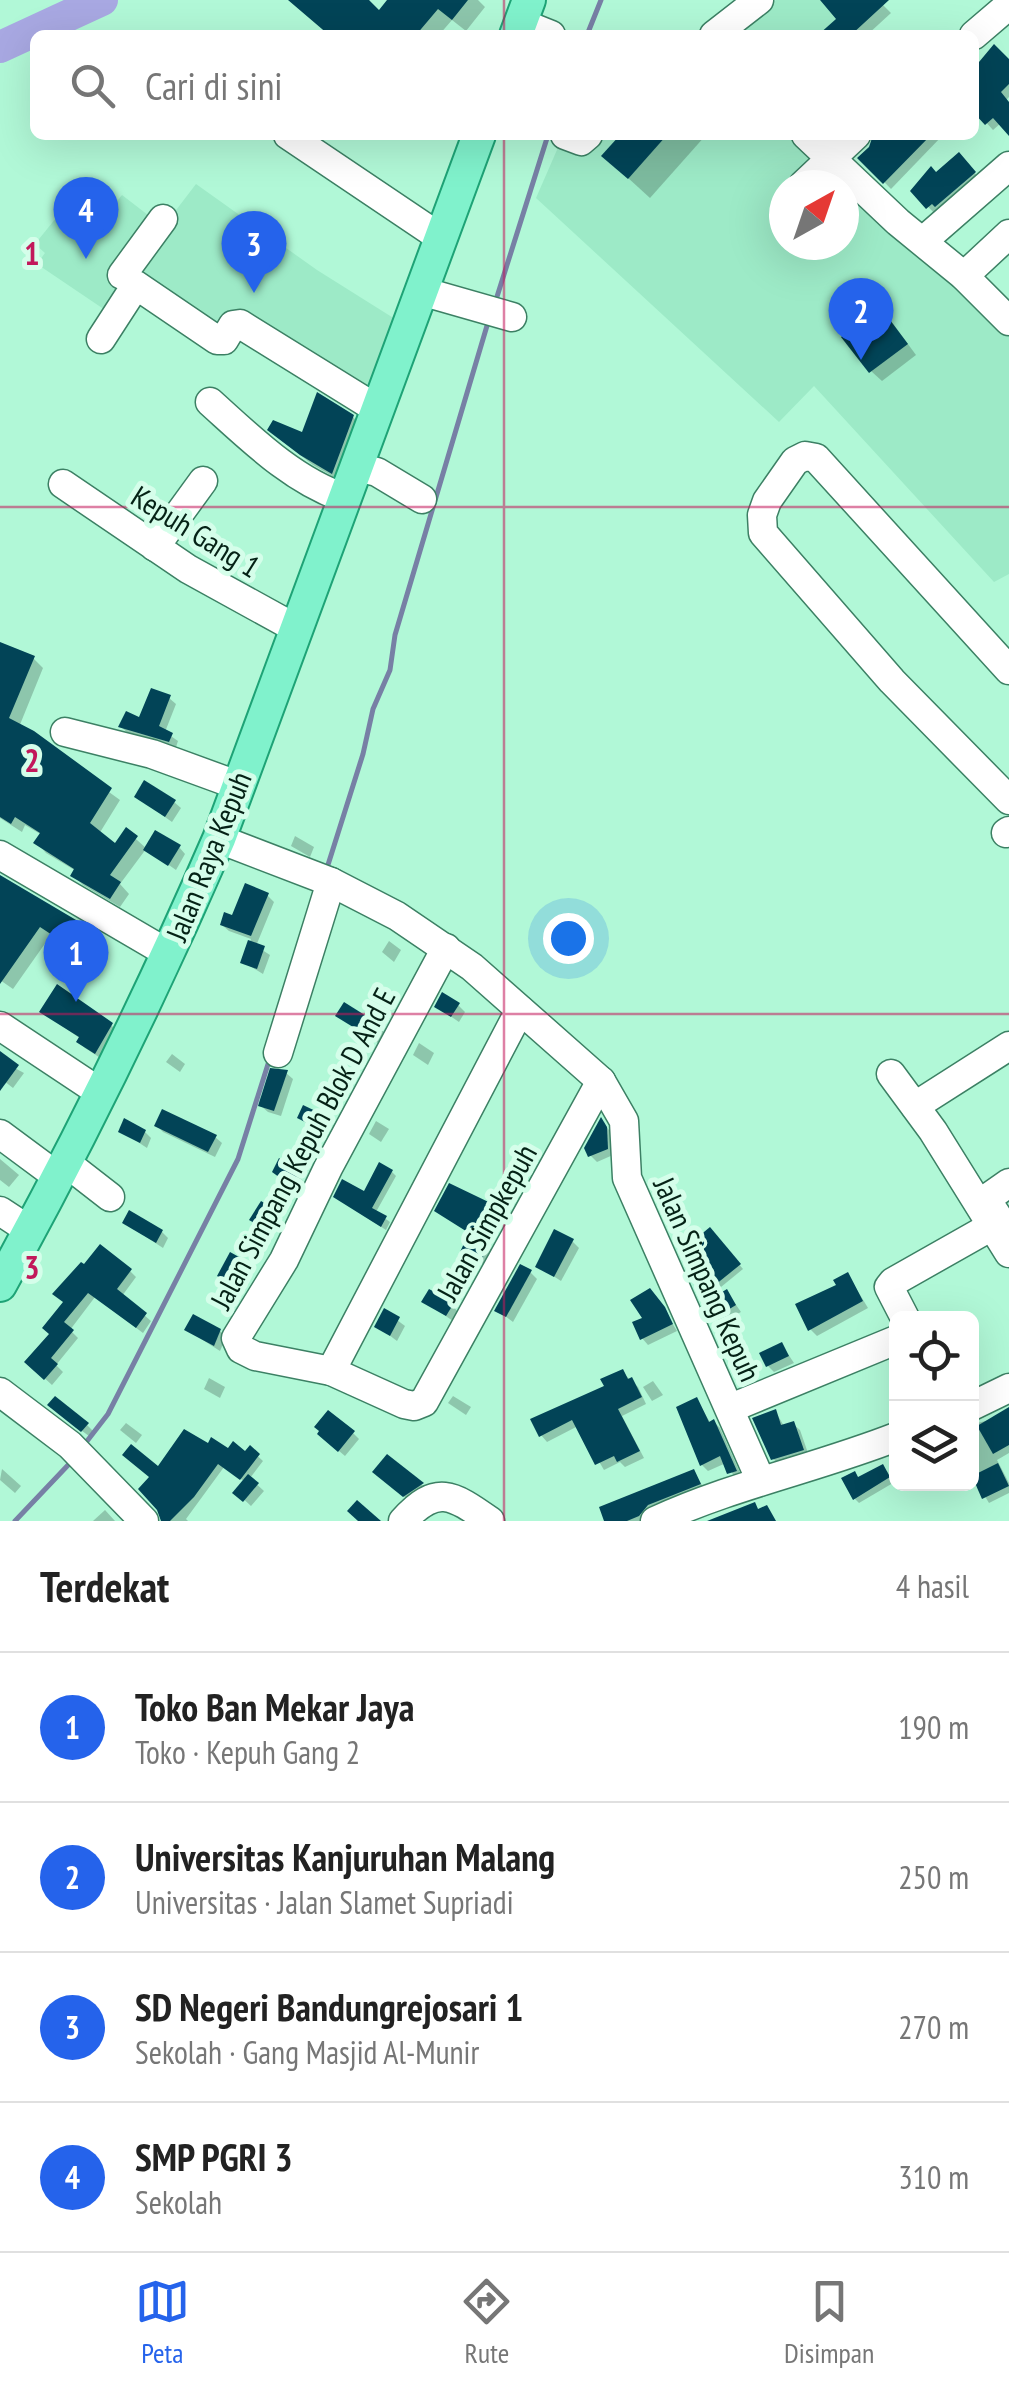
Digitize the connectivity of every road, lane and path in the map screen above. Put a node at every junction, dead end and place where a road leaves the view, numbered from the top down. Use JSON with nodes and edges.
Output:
{"nodes":[{"id":1,"x":759,"y":0,"type":"edge"},
{"id":2,"x":1009,"y":5,"type":"edge"},
{"id":3,"x":720,"y":30,"type":"edge"},
{"id":4,"x":979,"y":31,"type":"edge"},
{"id":5,"x":295,"y":140,"type":"edge"},
{"id":6,"x":476,"y":140,"type":"edge"},
{"id":7,"x":812,"y":140,"type":"edge"},
{"id":8,"x":850,"y":140,"type":"edge"},
{"id":9,"x":830,"y":156,"type":"junction"},
{"id":10,"x":1009,"y":166,"type":"edge"},
{"id":11,"x":817,"y":170,"type":"edge"},
{"id":12,"x":163,"y":219,"type":"dead end"},
{"id":13,"x":1009,"y":234,"type":"edge"},
{"id":14,"x":441,"y":238,"type":"junction"},
{"id":15,"x":923,"y":242,"type":"junction"},
{"id":16,"x":964,"y":276,"type":"junction"},
{"id":17,"x":126,"y":278,"type":"junction"},
{"id":18,"x":421,"y":291,"type":"junction"},
{"id":19,"x":492,"y":313,"type":"dead end"},
{"id":20,"x":1009,"y":321,"type":"edge"},
{"id":21,"x":101,"y":339,"type":"dead end"},
{"id":22,"x":210,"y":402,"type":"dead end"},
{"id":23,"x":377,"y":410,"type":"junction"},
{"id":24,"x":203,"y":481,"type":"dead end"},
{"id":25,"x":351,"y":482,"type":"junction"},
{"id":26,"x":63,"y":484,"type":"dead end"},
{"id":27,"x":422,"y":499,"type":"dead end"},
{"id":28,"x":155,"y":547,"type":"junction"},
{"id":29,"x":297,"y":629,"type":"junction"},
{"id":30,"x":1009,"y":670,"type":"edge"},
{"id":31,"x":65,"y":732,"type":"dead end"},
{"id":32,"x":237,"y":785,"type":"junction"},
{"id":33,"x":1009,"y":800,"type":"edge"},
{"id":34,"x":218,"y":839,"type":"junction"},
{"id":35,"x":0,"y":855,"type":"edge"},
{"id":36,"x":323,"y":879,"type":"junction"},
{"id":37,"x":446,"y":948,"type":"junction"},
{"id":38,"x":169,"y":954,"type":"junction"},
{"id":39,"x":520,"y":1010,"type":"junction"},
{"id":40,"x":0,"y":1026,"type":"edge"},
{"id":41,"x":1009,"y":1046,"type":"edge"},
{"id":42,"x":278,"y":1052,"type":"dead end"},
{"id":43,"x":891,"y":1074,"type":"dead end"},
{"id":44,"x":601,"y":1081,"type":"junction"},
{"id":45,"x":100,"y":1092,"type":"junction"},
{"id":46,"x":914,"y":1106,"type":"junction"},
{"id":47,"x":0,"y":1134,"type":"edge"},
{"id":48,"x":62,"y":1170,"type":"junction"},
{"id":49,"x":1009,"y":1183,"type":"edge"},
{"id":50,"x":110,"y":1197,"type":"dead end"},
{"id":51,"x":0,"y":1211,"type":"edge"},
{"id":52,"x":30,"y":1230,"type":"junction"},
{"id":53,"x":1001,"y":1231,"type":"edge"},
{"id":54,"x":1009,"y":1253,"type":"edge"},
{"id":55,"x":2,"y":1274,"type":"edge"},
{"id":56,"x":901,"y":1311,"type":"edge"},
{"id":57,"x":889,"y":1343,"type":"edge"},
{"id":58,"x":331,"y":1371,"type":"junction"},
{"id":59,"x":1009,"y":1388,"type":"edge"},
{"id":60,"x":0,"y":1392,"type":"edge"},
{"id":61,"x":979,"y":1403,"type":"edge"},
{"id":62,"x":731,"y":1408,"type":"junction"},
{"id":63,"x":889,"y":1441,"type":"edge"},
{"id":64,"x":761,"y":1481,"type":"junction"},
{"id":65,"x":144,"y":1521,"type":"edge"},
{"id":66,"x":403,"y":1521,"type":"edge"},
{"id":67,"x":490,"y":1521,"type":"edge"},
{"id":68,"x":655,"y":1521,"type":"edge"}],
"edges":[{"from":1,"to":3,"type":"street"},
{"from":2,"to":4,"type":"street"},
{"from":5,"to":14,"type":"street"},
{"from":6,"to":14,"type":"main road","name":"Jalan Raya Kepuh"},
{"from":7,"to":9,"type":"street"},
{"from":8,"to":9,"type":"street"},
{"from":9,"to":11,"type":"street"},
{"from":9,"to":15,"type":"street"},
{"from":10,"to":15,"type":"street"},
{"from":12,"to":17,"type":"street"},
{"from":13,"to":16,"type":"street"},
{"from":14,"to":18,"type":"main road","name":"Jalan Raya Kepuh"},
{"from":15,"to":16,"type":"street"},
{"from":16,"to":20,"type":"street"},
{"from":17,"to":21,"type":"street"},
{"from":17,"to":23,"type":"street"},
{"from":18,"to":19,"type":"street"},
{"from":18,"to":23,"type":"main road","name":"Jalan Raya Kepuh"},
{"from":22,"to":25,"type":"street"},
{"from":23,"to":25,"type":"main road","name":"Jalan Raya Kepuh"},
{"from":24,"to":28,"type":"street"},
{"from":25,"to":27,"type":"street"},
{"from":25,"to":29,"type":"main road","name":"Jalan Raya Kepuh"},
{"from":26,"to":28,"type":"street","name":"Kepuh Gang 1"},
{"from":28,"to":29,"type":"street","name":"Kepuh Gang 1"},
{"from":29,"to":32,"type":"main road","name":"Jalan Raya Kepuh"},
{"from":30,"to":33,"type":"street"},
{"from":31,"to":32,"type":"street"},
{"from":32,"to":34,"type":"main road","name":"Jalan Raya Kepuh"},
{"from":34,"to":36,"type":"street","name":"Jalan Simpang Kepuh"},
{"from":34,"to":38,"type":"main road","name":"Jalan Raya Kepuh"},
{"from":35,"to":38,"type":"street"},
{"from":36,"to":37,"type":"street","name":"Jalan Simpang Kepuh"},
{"from":36,"to":42,"type":"street"},
{"from":37,"to":39,"type":"street","name":"Jalan Simpang Kepuh"},
{"from":37,"to":58,"type":"street","name":"Jalan Simpang Kepuh Blok D And E"},
{"from":38,"to":45,"type":"main road","name":"Jalan Raya Kepuh"},
{"from":39,"to":44,"type":"street","name":"Jalan Simpang Kepuh"},
{"from":39,"to":58,"type":"street"},
{"from":40,"to":45,"type":"street"},
{"from":41,"to":46,"type":"street"},
{"from":43,"to":46,"type":"street"},
{"from":44,"to":58,"type":"street","name":"Jalan Simpkepuh"},
{"from":44,"to":62,"type":"street","name":"Jalan Simpang Kepuh"},
{"from":45,"to":48,"type":"main road","name":"Jalan Raya Kepuh"},
{"from":46,"to":53,"type":"street"},
{"from":47,"to":48,"type":"street"},
{"from":48,"to":50,"type":"street"},
{"from":48,"to":52,"type":"main road","name":"Jalan Raya Kepuh"},
{"from":49,"to":53,"type":"street"},
{"from":51,"to":52,"type":"street"},
{"from":52,"to":55,"type":"main road","name":"Jalan Raya Kepuh"},
{"from":53,"to":54,"type":"street"},
{"from":53,"to":56,"type":"street"},
{"from":57,"to":62,"type":"street"},
{"from":59,"to":61,"type":"street"},
{"from":60,"to":65,"type":"street"},
{"from":62,"to":64,"type":"street","name":"Jalan Simpang Kepuh"},
{"from":63,"to":64,"type":"street"},
{"from":64,"to":68,"type":"street"},
{"from":66,"to":67,"type":"street"}]}
